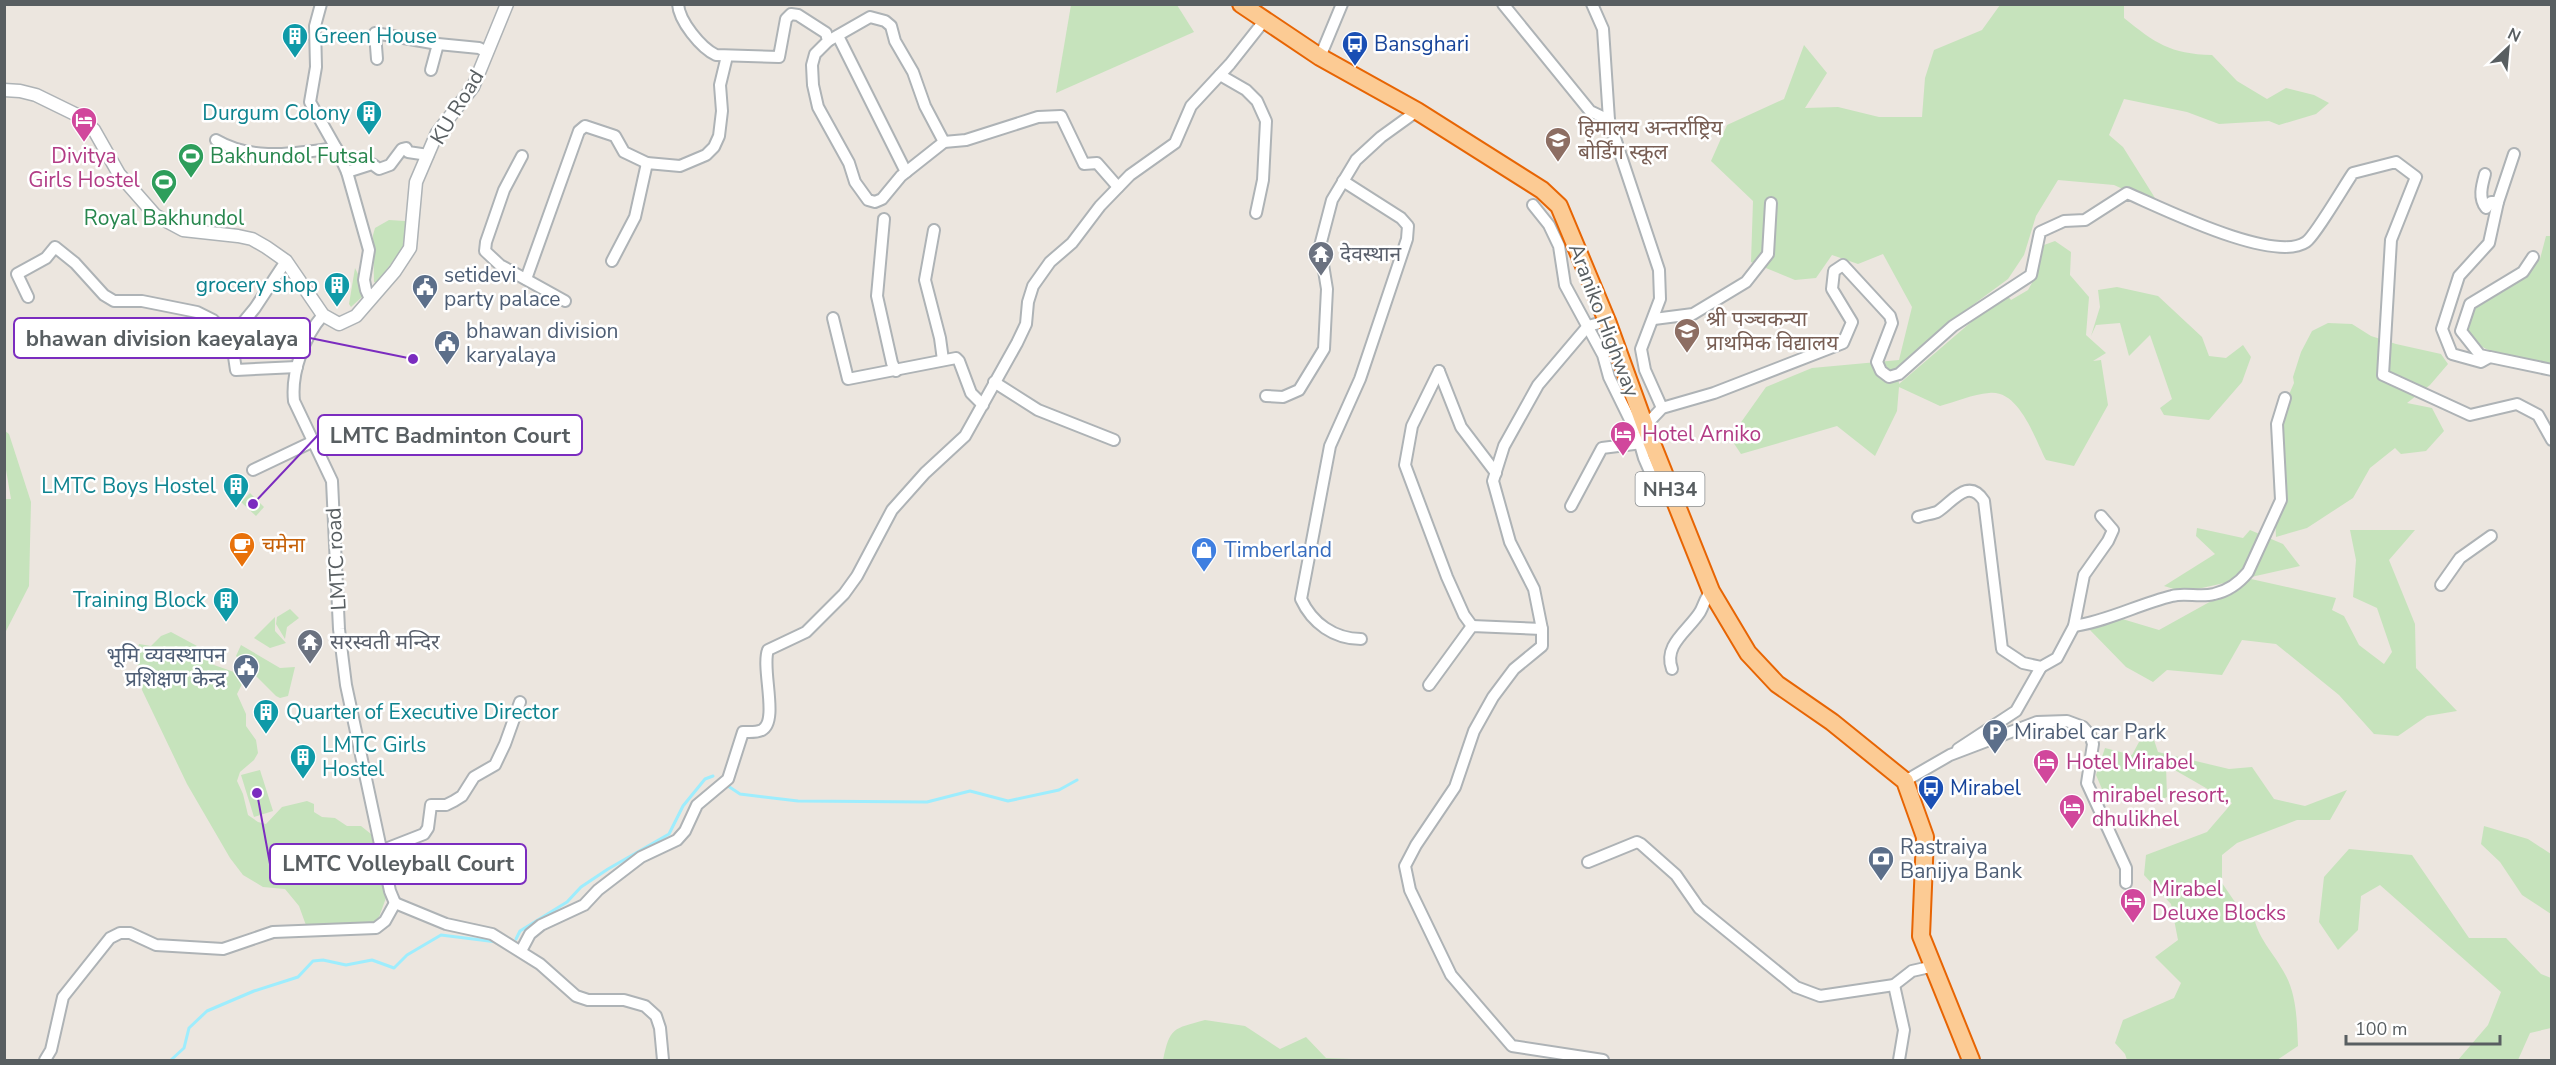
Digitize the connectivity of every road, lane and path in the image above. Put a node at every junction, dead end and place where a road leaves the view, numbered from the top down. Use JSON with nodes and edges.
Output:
{"nodes":[{"id":1,"x":321,"y":4,"type":"edge"},
{"id":2,"x":507,"y":4,"type":"edge"},
{"id":3,"x":678,"y":4,"type":"edge"},
{"id":4,"x":1241,"y":4,"type":"edge"},
{"id":5,"x":1342,"y":4,"type":"edge"},
{"id":6,"x":1503,"y":4,"type":"edge"},
{"id":7,"x":1592,"y":4,"type":"edge"},
{"id":8,"x":1264,"y":21,"type":"junction"},
{"id":9,"x":833,"y":39,"type":"junction"},
{"id":10,"x":438,"y":44,"type":"junction"},
{"id":11,"x":487,"y":52,"type":"junction"},
{"id":12,"x":727,"y":56,"type":"junction"},
{"id":13,"x":1320,"y":57,"type":"junction"},
{"id":14,"x":377,"y":58,"type":"dead end"},
{"id":15,"x":431,"y":70,"type":"dead end"},
{"id":16,"x":1220,"y":75,"type":"junction"},
{"id":17,"x":4,"y":90,"type":"edge"},
{"id":18,"x":1417,"y":111,"type":"junction"},
{"id":19,"x":1609,"y":120,"type":"junction"},
{"id":20,"x":216,"y":140,"type":"dead end"},
{"id":21,"x":944,"y":142,"type":"junction"},
{"id":22,"x":336,"y":148,"type":"junction"},
{"id":23,"x":2514,"y":154,"type":"dead end"},
{"id":24,"x":428,"y":155,"type":"junction"},
{"id":25,"x":522,"y":156,"type":"dead end"},
{"id":26,"x":647,"y":163,"type":"junction"},
{"id":27,"x":347,"y":172,"type":"junction"},
{"id":28,"x":906,"y":172,"type":"junction"},
{"id":29,"x":2485,"y":174,"type":"dead end"},
{"id":30,"x":1343,"y":181,"type":"junction"},
{"id":31,"x":1119,"y":187,"type":"junction"},
{"id":32,"x":2498,"y":202,"type":"junction"},
{"id":33,"x":1771,"y":203,"type":"dead end"},
{"id":34,"x":1533,"y":205,"type":"dead end"},
{"id":35,"x":1256,"y":213,"type":"dead end"},
{"id":36,"x":884,"y":219,"type":"dead end"},
{"id":37,"x":934,"y":230,"type":"dead end"},
{"id":38,"x":2533,"y":257,"type":"dead end"},
{"id":39,"x":286,"y":261,"type":"junction"},
{"id":40,"x":612,"y":261,"type":"dead end"},
{"id":41,"x":526,"y":279,"type":"junction"},
{"id":42,"x":28,"y":297,"type":"dead end"},
{"id":43,"x":370,"y":299,"type":"junction"},
{"id":44,"x":565,"y":301,"type":"dead end"},
{"id":45,"x":323,"y":315,"type":"junction"},
{"id":46,"x":833,"y":318,"type":"dead end"},
{"id":47,"x":1654,"y":319,"type":"junction"},
{"id":48,"x":1607,"y":321,"type":"junction"},
{"id":49,"x":1588,"y":326,"type":"junction"},
{"id":50,"x":231,"y":337,"type":"junction"},
{"id":51,"x":2490,"y":357,"type":"junction"},
{"id":52,"x":943,"y":360,"type":"junction"},
{"id":53,"x":297,"y":367,"type":"junction"},
{"id":54,"x":2552,"y":370,"type":"edge"},
{"id":55,"x":896,"y":371,"type":"junction"},
{"id":56,"x":994,"y":382,"type":"junction"},
{"id":57,"x":1266,"y":396,"type":"dead end"},
{"id":58,"x":2285,"y":398,"type":"dead end"},
{"id":59,"x":983,"y":405,"type":"junction"},
{"id":60,"x":1662,"y":408,"type":"junction"},
{"id":61,"x":1640,"y":433,"type":"junction"},
{"id":62,"x":1114,"y":440,"type":"dead end"},
{"id":63,"x":2552,"y":440,"type":"edge"},
{"id":64,"x":314,"y":441,"type":"junction"},
{"id":65,"x":253,"y":470,"type":"dead end"},
{"id":66,"x":1496,"y":472,"type":"junction"},
{"id":67,"x":1661,"y":497,"type":"dead end"},
{"id":68,"x":1571,"y":506,"type":"dead end"},
{"id":69,"x":2101,"y":516,"type":"dead end"},
{"id":70,"x":1918,"y":517,"type":"dead end"},
{"id":71,"x":2491,"y":536,"type":"dead end"},
{"id":72,"x":2440,"y":585,"type":"dead end"},
{"id":73,"x":1711,"y":591,"type":"junction"},
{"id":74,"x":1472,"y":626,"type":"junction"},
{"id":75,"x":2074,"y":626,"type":"junction"},
{"id":76,"x":1542,"y":629,"type":"junction"},
{"id":77,"x":1361,"y":639,"type":"dead end"},
{"id":78,"x":2041,"y":667,"type":"junction"},
{"id":79,"x":1672,"y":669,"type":"dead end"},
{"id":80,"x":1429,"y":685,"type":"dead end"},
{"id":81,"x":520,"y":702,"type":"dead end"},
{"id":82,"x":1950,"y":755,"type":"junction"},
{"id":83,"x":1905,"y":781,"type":"junction"},
{"id":84,"x":383,"y":850,"type":"junction"},
{"id":85,"x":1588,"y":862,"type":"dead end"},
{"id":86,"x":2126,"y":883,"type":"dead end"},
{"id":87,"x":395,"y":903,"type":"junction"},
{"id":88,"x":519,"y":950,"type":"junction"},
{"id":89,"x":1934,"y":966,"type":"junction"},
{"id":90,"x":1894,"y":985,"type":"junction"},
{"id":91,"x":45,"y":1060,"type":"edge"},
{"id":92,"x":663,"y":1060,"type":"edge"},
{"id":93,"x":1603,"y":1060,"type":"edge"},
{"id":94,"x":1899,"y":1060,"type":"edge"},
{"id":95,"x":1971,"y":1060,"type":"edge"}],
"edges":[{"from":1,"to":22,"type":"street"},
{"from":2,"to":11,"type":"street","name":"KU Road"},
{"from":3,"to":12,"type":"street"},
{"from":4,"to":8,"type":"highway","name":"Araniko Highway","number":"NH34"},
{"from":5,"to":13,"type":"street"},
{"from":6,"to":19,"type":"street"},
{"from":7,"to":19,"type":"street"},
{"from":8,"to":13,"type":"highway","name":"Araniko Highway","number":"NH34"},
{"from":8,"to":16,"type":"street"},
{"from":9,"to":12,"type":"street"},
{"from":9,"to":21,"type":"street"},
{"from":9,"to":28,"type":"street"},
{"from":9,"to":28,"type":"street"},
{"from":10,"to":11,"type":"street"},
{"from":10,"to":14,"type":"street"},
{"from":10,"to":15,"type":"street"},
{"from":11,"to":24,"type":"street","name":"KU Road"},
{"from":12,"to":26,"type":"street"},
{"from":13,"to":18,"type":"highway","name":"Araniko Highway","number":"NH34"},
{"from":16,"to":31,"type":"street"},
{"from":16,"to":35,"type":"street"},
{"from":17,"to":39,"type":"street"},
{"from":18,"to":30,"type":"street"},
{"from":18,"to":48,"type":"highway","name":"Araniko Highway","number":"NH34"},
{"from":19,"to":47,"type":"street"},
{"from":20,"to":22,"type":"street"},
{"from":21,"to":28,"type":"street"},
{"from":21,"to":31,"type":"street"},
{"from":22,"to":27,"type":"street"},
{"from":23,"to":32,"type":"street"},
{"from":24,"to":27,"type":"street"},
{"from":24,"to":43,"type":"street","name":"KU Road"},
{"from":25,"to":41,"type":"street"},
{"from":26,"to":40,"type":"street"},
{"from":26,"to":41,"type":"street"},
{"from":27,"to":43,"type":"street"},
{"from":29,"to":32,"type":"street"},
{"from":30,"to":57,"type":"street"},
{"from":30,"to":77,"type":"street"},
{"from":31,"to":56,"type":"street"},
{"from":32,"to":51,"type":"street"},
{"from":33,"to":47,"type":"street"},
{"from":34,"to":49,"type":"street"},
{"from":36,"to":55,"type":"street"},
{"from":37,"to":52,"type":"street"},
{"from":38,"to":51,"type":"street"},
{"from":39,"to":45,"type":"street"},
{"from":39,"to":50,"type":"street"},
{"from":41,"to":44,"type":"street"},
{"from":42,"to":50,"type":"street"},
{"from":43,"to":45,"type":"street","name":"KU Road"},
{"from":45,"to":53,"type":"street","name":"LMTC road"},
{"from":46,"to":55,"type":"street"},
{"from":47,"to":60,"type":"street"},
{"from":48,"to":49,"type":"street"},
{"from":48,"to":61,"type":"highway","name":"Araniko Highway","number":"NH34"},
{"from":49,"to":61,"type":"street"},
{"from":49,"to":66,"type":"street"},
{"from":50,"to":53,"type":"street"},
{"from":51,"to":54,"type":"street"},
{"from":52,"to":55,"type":"street"},
{"from":52,"to":59,"type":"street"},
{"from":53,"to":64,"type":"street","name":"LMTC road"},
{"from":56,"to":59,"type":"street"},
{"from":56,"to":62,"type":"street"},
{"from":58,"to":75,"type":"street"},
{"from":59,"to":88,"type":"street"},
{"from":60,"to":61,"type":"street"},
{"from":60,"to":63,"type":"street"},
{"from":61,"to":67,"type":"street"},
{"from":61,"to":68,"type":"street"},
{"from":61,"to":73,"type":"highway","name":"Araniko Highway","number":"NH34"},
{"from":64,"to":65,"type":"street"},
{"from":64,"to":84,"type":"street","name":"LMTC road"},
{"from":66,"to":74,"type":"street"},
{"from":66,"to":76,"type":"street"},
{"from":69,"to":75,"type":"street"},
{"from":70,"to":78,"type":"street"},
{"from":71,"to":72,"type":"street"},
{"from":73,"to":79,"type":"street"},
{"from":73,"to":83,"type":"highway","name":"Araniko Highway","number":"NH34"},
{"from":74,"to":76,"type":"street"},
{"from":74,"to":80,"type":"street"},
{"from":75,"to":78,"type":"street"},
{"from":76,"to":93,"type":"street"},
{"from":78,"to":82,"type":"street"},
{"from":81,"to":84,"type":"street"},
{"from":82,"to":83,"type":"street"},
{"from":82,"to":86,"type":"street"},
{"from":83,"to":89,"type":"highway"},
{"from":84,"to":87,"type":"street","name":"LMTC road"},
{"from":85,"to":90,"type":"street"},
{"from":87,"to":88,"type":"street"},
{"from":87,"to":91,"type":"street"},
{"from":88,"to":92,"type":"street"},
{"from":89,"to":90,"type":"street"},
{"from":89,"to":95,"type":"highway"},
{"from":90,"to":94,"type":"street"}]}
